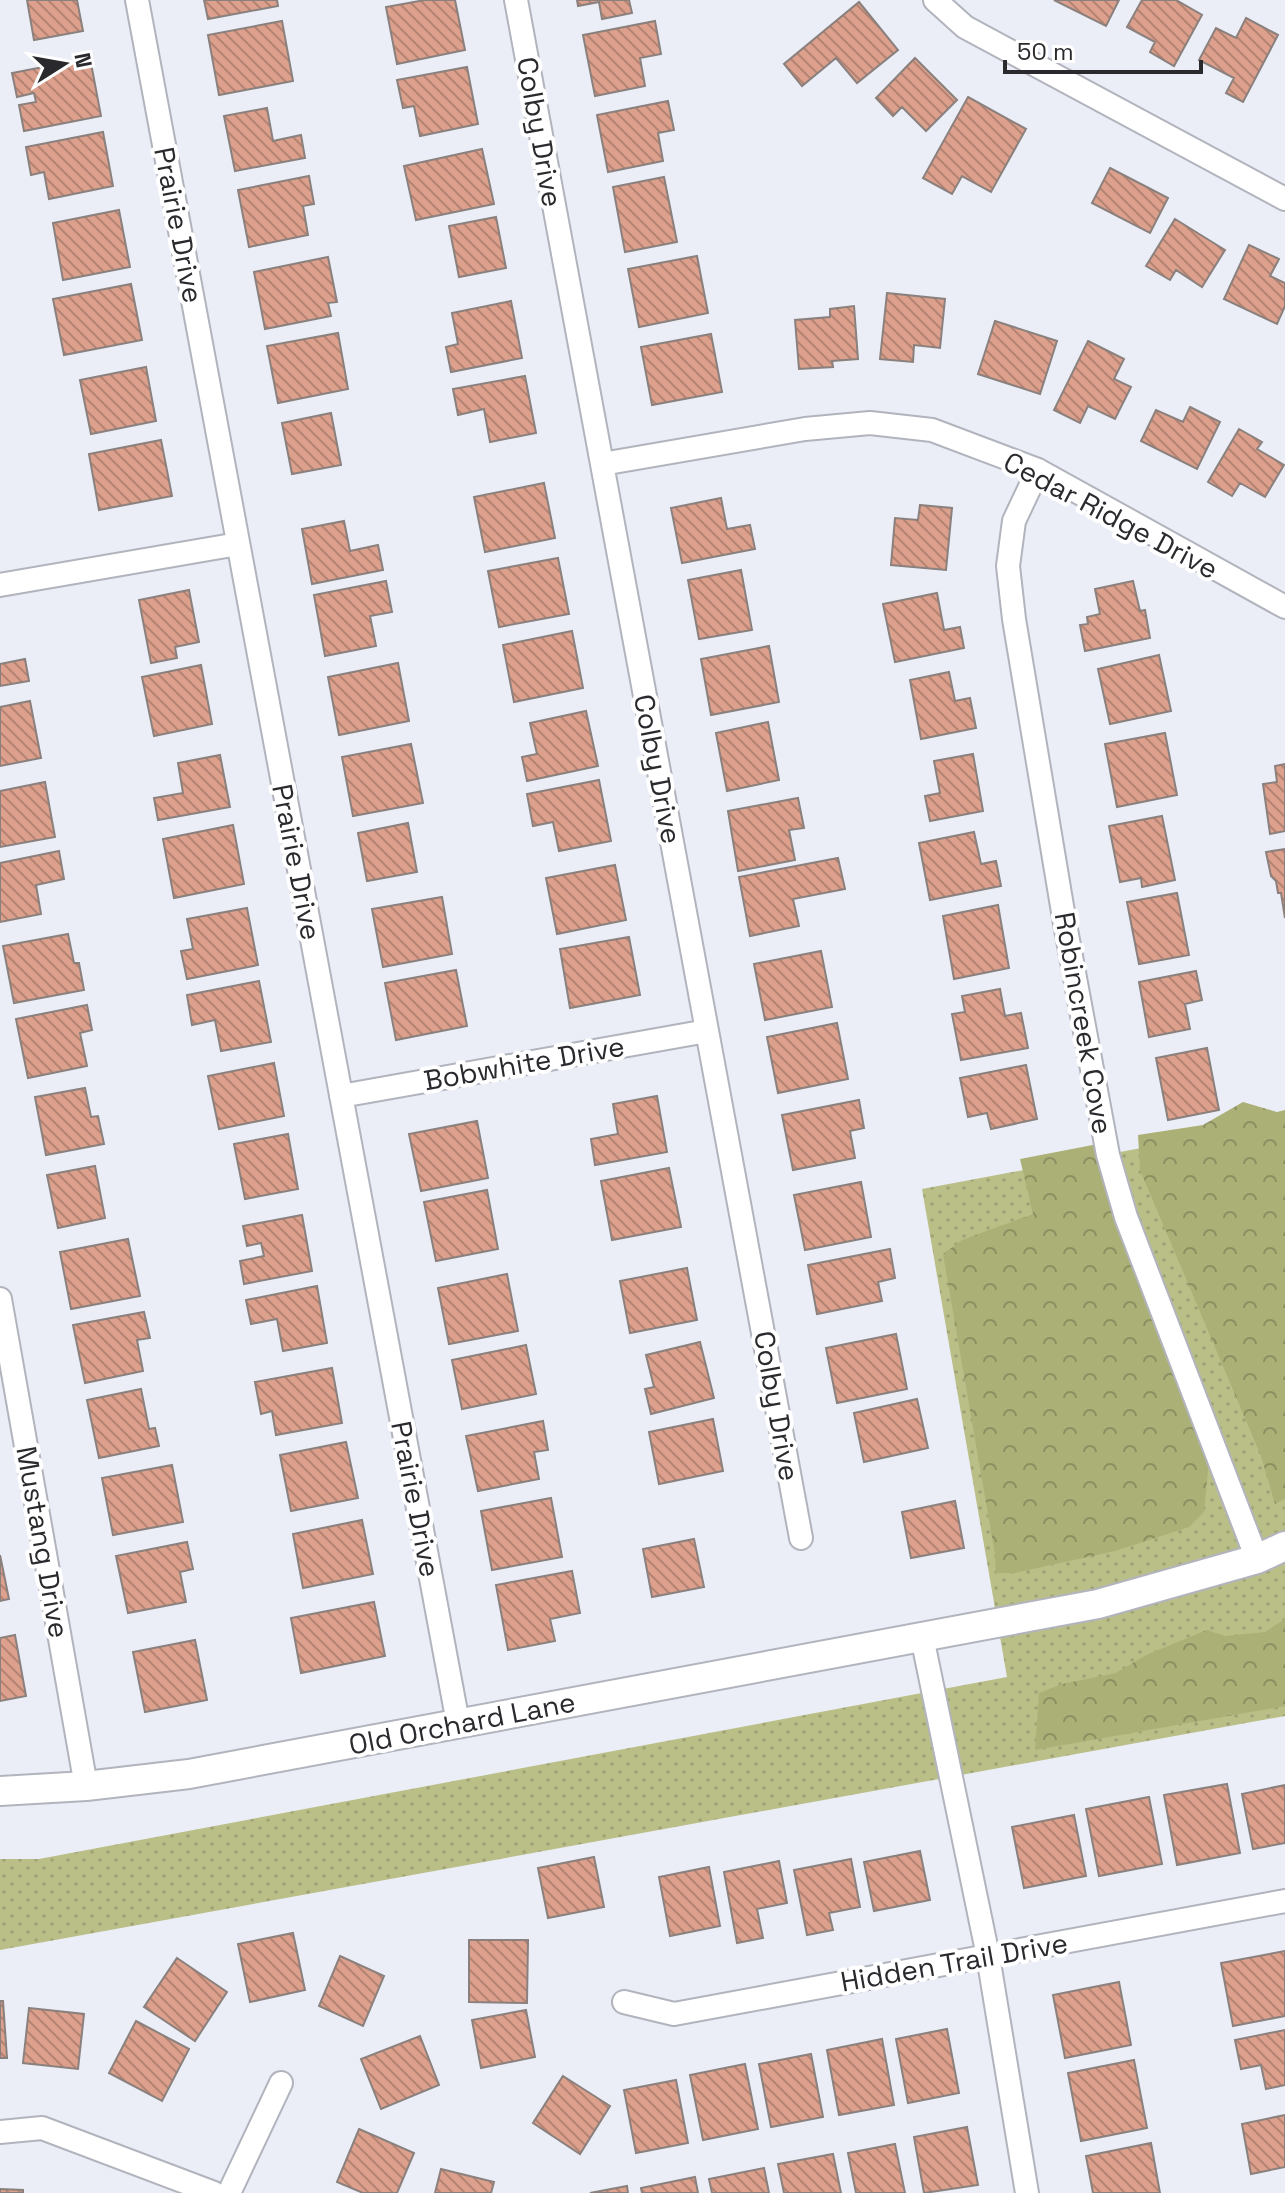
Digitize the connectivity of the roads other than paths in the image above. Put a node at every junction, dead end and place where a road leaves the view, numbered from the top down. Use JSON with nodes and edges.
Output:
{"nodes":[{"id":1,"x":137,"y":0,"type":"edge"},
{"id":2,"x":516,"y":0,"type":"edge"},
{"id":3,"x":935,"y":0,"type":"edge"},
{"id":4,"x":1285,"y":199,"type":"edge"},
{"id":5,"x":602,"y":464,"type":"junction"},
{"id":6,"x":1038,"y":470,"type":"junction"},
{"id":7,"x":238,"y":544,"type":"junction"},
{"id":8,"x":0,"y":585,"type":"edge"},
{"id":9,"x":1285,"y":607,"type":"edge"},
{"id":10,"x":707,"y":1031,"type":"junction"},
{"id":11,"x":341,"y":1096,"type":"junction"},
{"id":12,"x":0,"y":1299,"type":"edge"},
{"id":13,"x":801,"y":1538,"type":"dead end"},
{"id":14,"x":1285,"y":1546,"type":"edge"},
{"id":15,"x":1257,"y":1559,"type":"junction"},
{"id":16,"x":922,"y":1637,"type":"junction"},
{"id":17,"x":458,"y":1723,"type":"junction"},
{"id":18,"x":86,"y":1786,"type":"junction"},
{"id":19,"x":0,"y":1791,"type":"edge"},
{"id":20,"x":1285,"y":1901,"type":"edge"},
{"id":21,"x":988,"y":1956,"type":"junction"},
{"id":22,"x":624,"y":2002,"type":"dead end"},
{"id":23,"x":281,"y":2083,"type":"dead end"},
{"id":24,"x":0,"y":2132,"type":"edge"},
{"id":25,"x":214,"y":2193,"type":"edge"},
{"id":26,"x":229,"y":2193,"type":"edge"},
{"id":27,"x":1027,"y":2193,"type":"edge"}],
"edges":[{"from":1,"to":7,"type":"street","name":"Prairie Drive"},
{"from":2,"to":5,"type":"street","name":"Colby Drive"},
{"from":3,"to":4,"type":"street"},
{"from":5,"to":6,"type":"street","name":"Cedar Ridge Drive"},
{"from":5,"to":10,"type":"street","name":"Colby Drive"},
{"from":6,"to":9,"type":"street","name":"Cedar Ridge Drive"},
{"from":6,"to":15,"type":"street","name":"Robincreek Cove"},
{"from":7,"to":8,"type":"street"},
{"from":7,"to":11,"type":"street","name":"Prairie Drive"},
{"from":10,"to":11,"type":"street","name":"Bobwhite Drive"},
{"from":10,"to":13,"type":"street","name":"Colby Drive"},
{"from":11,"to":17,"type":"street","name":"Prairie Drive"},
{"from":12,"to":18,"type":"street","name":"Mustang Drive"},
{"from":14,"to":15,"type":"street","name":"Old Orchard Lane"},
{"from":15,"to":16,"type":"street","name":"Old Orchard Lane"},
{"from":16,"to":17,"type":"street","name":"Old Orchard Lane"},
{"from":16,"to":21,"type":"street"},
{"from":17,"to":18,"type":"street","name":"Old Orchard Lane"},
{"from":18,"to":19,"type":"street","name":"Old Orchard Lane"},
{"from":20,"to":21,"type":"street","name":"Hidden Trail Drive"},
{"from":21,"to":22,"type":"street","name":"Hidden Trail Drive"},
{"from":21,"to":27,"type":"street"},
{"from":23,"to":26,"type":"street"},
{"from":24,"to":25,"type":"street"}]}
